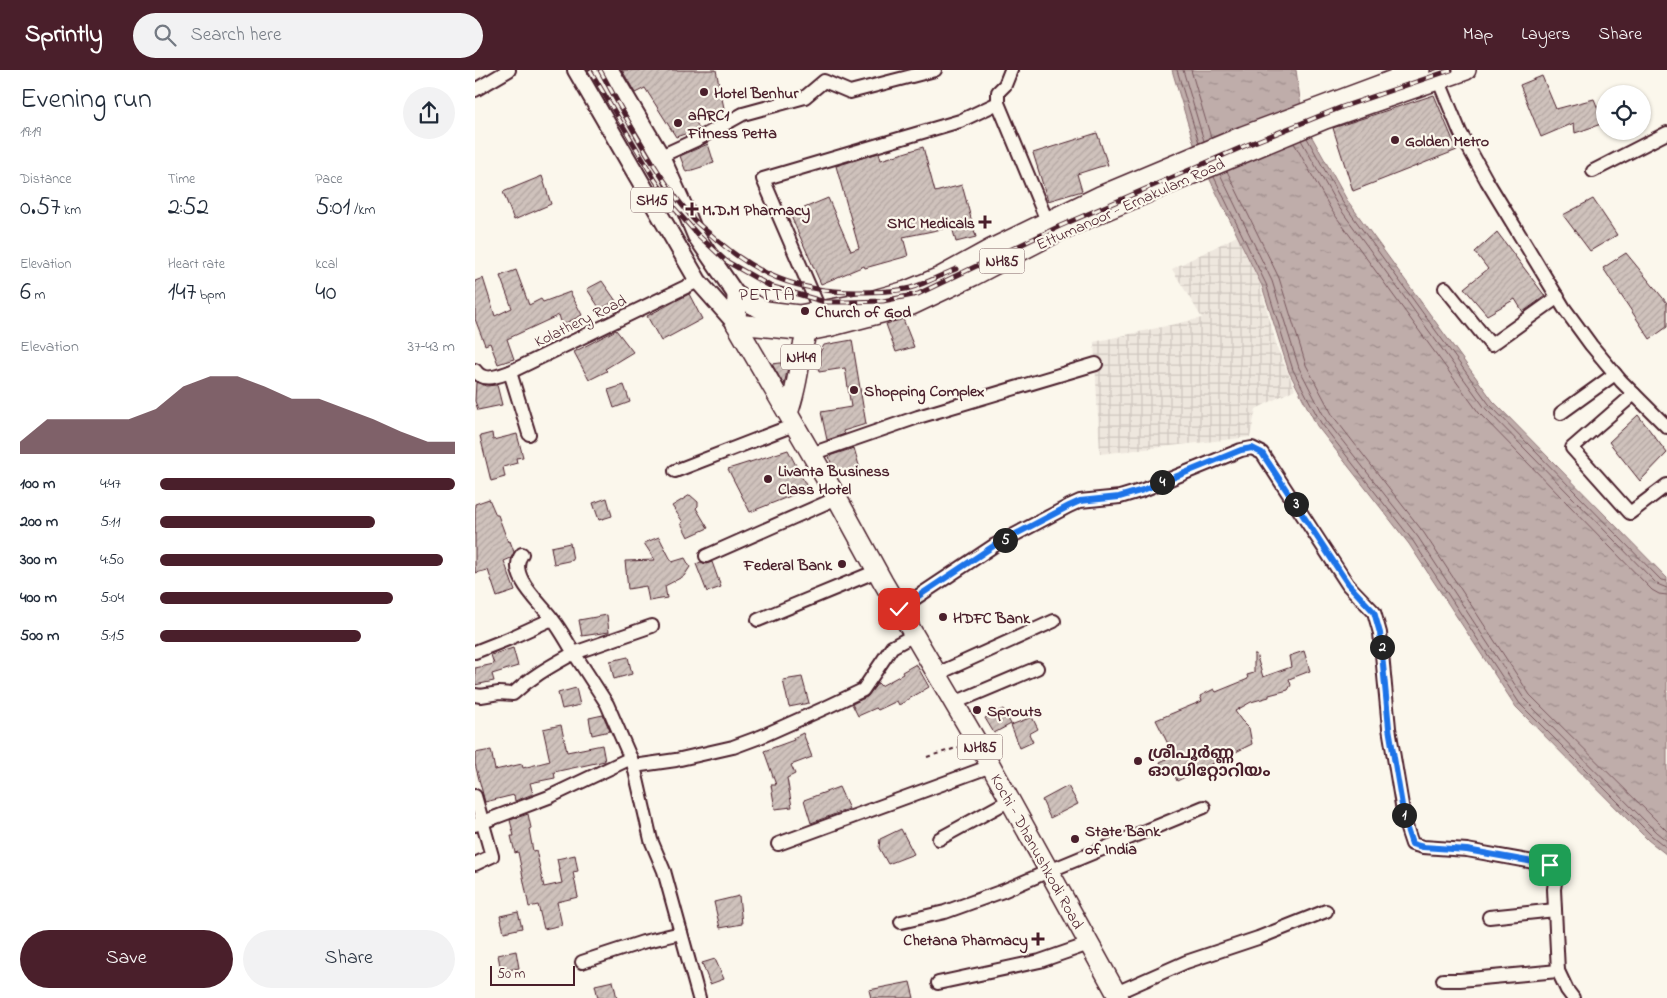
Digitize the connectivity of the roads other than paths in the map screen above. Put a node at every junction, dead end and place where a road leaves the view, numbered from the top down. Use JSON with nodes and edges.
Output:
{"nodes":[{"id":1,"x":509,"y":70,"type":"edge"},
{"id":2,"x":576,"y":70,"type":"edge"},
{"id":3,"x":609,"y":70,"type":"edge"},
{"id":4,"x":935,"y":70,"type":"edge"},
{"id":5,"x":1011,"y":70,"type":"edge"},
{"id":6,"x":1420,"y":70,"type":"edge"},
{"id":7,"x":1466,"y":70,"type":"edge"},
{"id":8,"x":823,"y":76,"type":"edge"},
{"id":9,"x":1438,"y":79,"type":"junction"},
{"id":10,"x":475,"y":90,"type":"edge"},
{"id":11,"x":999,"y":103,"type":"junction"},
{"id":12,"x":1345,"y":105,"type":"junction"},
{"id":13,"x":1667,"y":133,"type":"edge"},
{"id":14,"x":661,"y":156,"type":"junction"},
{"id":15,"x":1593,"y":171,"type":"dead end"},
{"id":16,"x":1105,"y":202,"type":"junction"},
{"id":17,"x":1047,"y":221,"type":"junction"},
{"id":18,"x":698,"y":281,"type":"junction"},
{"id":19,"x":1445,"y":288,"type":"dead end"},
{"id":20,"x":737,"y":296,"type":"junction"},
{"id":21,"x":1558,"y":297,"type":"junction"},
{"id":22,"x":811,"y":319,"type":"junction"},
{"id":23,"x":736,"y":324,"type":"junction"},
{"id":24,"x":1095,"y":364,"type":"dead end"},
{"id":25,"x":475,"y":370,"type":"edge"},
{"id":26,"x":510,"y":372,"type":"junction"},
{"id":27,"x":1615,"y":374,"type":"junction"},
{"id":28,"x":1634,"y":394,"type":"junction"},
{"id":29,"x":791,"y":413,"type":"junction"},
{"id":30,"x":1561,"y":414,"type":"dead end"},
{"id":31,"x":1667,"y":427,"type":"edge"},
{"id":32,"x":529,"y":434,"type":"dead end"},
{"id":33,"x":811,"y":454,"type":"junction"},
{"id":34,"x":675,"y":472,"type":"dead end"},
{"id":35,"x":1667,"y":485,"type":"edge"},
{"id":36,"x":837,"y":498,"type":"junction"},
{"id":37,"x":522,"y":554,"type":"dead end"},
{"id":38,"x":706,"y":556,"type":"dead end"},
{"id":39,"x":877,"y":571,"type":"junction"},
{"id":40,"x":899,"y":609,"type":"junction"},
{"id":41,"x":552,"y":619,"type":"junction"},
{"id":42,"x":758,"y":620,"type":"dead end"},
{"id":43,"x":1054,"y":621,"type":"dead end"},
{"id":44,"x":652,"y":626,"type":"dead end"},
{"id":45,"x":914,"y":635,"type":"junction"},
{"id":46,"x":475,"y":652,"type":"edge"},
{"id":47,"x":574,"y":653,"type":"junction"},
{"id":48,"x":1037,"y":668,"type":"dead end"},
{"id":49,"x":937,"y":674,"type":"junction"},
{"id":50,"x":475,"y":695,"type":"edge"},
{"id":51,"x":954,"y":703,"type":"junction"},
{"id":52,"x":632,"y":762,"type":"junction"},
{"id":53,"x":991,"y":766,"type":"junction"},
{"id":54,"x":475,"y":796,"type":"edge"},
{"id":55,"x":1010,"y":800,"type":"junction"},
{"id":56,"x":1204,"y":807,"type":"dead end"},
{"id":57,"x":479,"y":824,"type":"edge"},
{"id":58,"x":939,"y":839,"type":"dead end"},
{"id":59,"x":778,"y":844,"type":"dead end"},
{"id":60,"x":475,"y":864,"type":"edge"},
{"id":61,"x":1049,"y":870,"type":"junction"},
{"id":62,"x":1555,"y":910,"type":"junction"},
{"id":63,"x":1326,"y":911,"type":"dead end"},
{"id":64,"x":1489,"y":917,"type":"dead end"},
{"id":65,"x":901,"y":922,"type":"dead end"},
{"id":66,"x":681,"y":933,"type":"junction"},
{"id":67,"x":1089,"y":944,"type":"junction"},
{"id":68,"x":582,"y":962,"type":"dead end"},
{"id":69,"x":1558,"y":970,"type":"junction"},
{"id":70,"x":1443,"y":980,"type":"dead end"},
{"id":71,"x":938,"y":983,"type":"dead end"},
{"id":72,"x":1118,"y":995,"type":"edge"},
{"id":73,"x":699,"y":998,"type":"edge"},
{"id":74,"x":1573,"y":998,"type":"edge"}],
"edges":[{"from":1,"to":10,"type":"street"},
{"from":2,"to":18,"type":"main road","number":"SH15"},
{"from":3,"to":14,"type":"main road"},
{"from":4,"to":8,"type":"street"},
{"from":5,"to":11,"type":"street"},
{"from":6,"to":12,"type":"highway"},
{"from":7,"to":9,"type":"highway","name":"Ettumanoor - Ernakulam Road","number":"NH85"},
{"from":8,"to":14,"type":"street"},
{"from":9,"to":12,"type":"highway","name":"Ettumanoor - Ernakulam Road","number":"NH85"},
{"from":9,"to":21,"type":"street"},
{"from":11,"to":17,"type":"street"},
{"from":11,"to":22,"type":"street"},
{"from":12,"to":16,"type":"highway","name":"Ettumanoor - Ernakulam Road","number":"NH85"},
{"from":13,"to":15,"type":"street"},
{"from":14,"to":20,"type":"main road"},
{"from":16,"to":17,"type":"highway"},
{"from":16,"to":22,"type":"highway","name":"Ettumanoor - Ernakulam Road","number":"NH85"},
{"from":17,"to":22,"type":"highway"},
{"from":18,"to":23,"type":"main road","number":"SH15"},
{"from":18,"to":26,"type":"street","name":"Kolathery Road"},
{"from":19,"to":21,"type":"street"},
{"from":20,"to":22,"type":"highway"},
{"from":20,"to":23,"type":"highway"},
{"from":21,"to":27,"type":"street"},
{"from":22,"to":23,"type":"highway","name":"Ettumanoor - Ernakulam Road","number":"NH85"},
{"from":22,"to":29,"type":"highway","name":"NH49","number":"NH49"},
{"from":23,"to":29,"type":"highway","name":"Kochi - Dhanushkodi Road"},
{"from":24,"to":33,"type":"street"},
{"from":25,"to":26,"type":"street","name":"Kolathery Road"},
{"from":26,"to":32,"type":"street"},
{"from":27,"to":28,"type":"street"},
{"from":27,"to":30,"type":"street"},
{"from":28,"to":31,"type":"street"},
{"from":28,"to":35,"type":"street"},
{"from":29,"to":33,"type":"highway","name":"Kochi - Dhanushkodi Road"},
{"from":29,"to":34,"type":"street"},
{"from":33,"to":36,"type":"highway","name":"Kochi - Dhanushkodi Road"},
{"from":36,"to":38,"type":"street"},
{"from":36,"to":39,"type":"highway","name":"Kochi - Dhanushkodi Road","number":"NH85"},
{"from":37,"to":41,"type":"street"},
{"from":39,"to":40,"type":"highway","name":"Kochi - Dhanushkodi Road","number":"NH85"},
{"from":39,"to":42,"type":"street"},
{"from":40,"to":45,"type":"highway","name":"Kochi - Dhanushkodi Road","number":"NH85"},
{"from":40,"to":62,"type":"street"},
{"from":41,"to":46,"type":"street"},
{"from":41,"to":47,"type":"street"},
{"from":43,"to":49,"type":"street"},
{"from":44,"to":47,"type":"street"},
{"from":45,"to":49,"type":"highway","name":"Kochi - Dhanushkodi Road","number":"NH85"},
{"from":45,"to":52,"type":"street"},
{"from":47,"to":50,"type":"street"},
{"from":47,"to":52,"type":"street"},
{"from":48,"to":51,"type":"street"},
{"from":49,"to":51,"type":"highway","name":"Kochi - Dhanushkodi Road","number":"NH85"},
{"from":51,"to":53,"type":"highway","name":"Kochi - Dhanushkodi Road","number":"NH85"},
{"from":52,"to":57,"type":"street"},
{"from":52,"to":66,"type":"street"},
{"from":53,"to":55,"type":"highway","name":"Kochi - Dhanushkodi Road","number":"NH85"},
{"from":53,"to":59,"type":"street"},
{"from":54,"to":57,"type":"street"},
{"from":55,"to":58,"type":"street"},
{"from":55,"to":61,"type":"highway","name":"Kochi - Dhanushkodi Road","number":"NH85"},
{"from":56,"to":61,"type":"street"},
{"from":57,"to":60,"type":"street"},
{"from":61,"to":65,"type":"street"},
{"from":61,"to":67,"type":"highway","name":"Kochi - Dhanushkodi Road","number":"NH85"},
{"from":62,"to":64,"type":"street"},
{"from":62,"to":69,"type":"street"},
{"from":63,"to":72,"type":"street"},
{"from":66,"to":68,"type":"street"},
{"from":66,"to":73,"type":"street"},
{"from":67,"to":71,"type":"street"},
{"from":67,"to":72,"type":"highway","name":"Kochi - Dhanushkodi Road","number":"NH85"},
{"from":69,"to":70,"type":"street"},
{"from":69,"to":74,"type":"street"}]}
